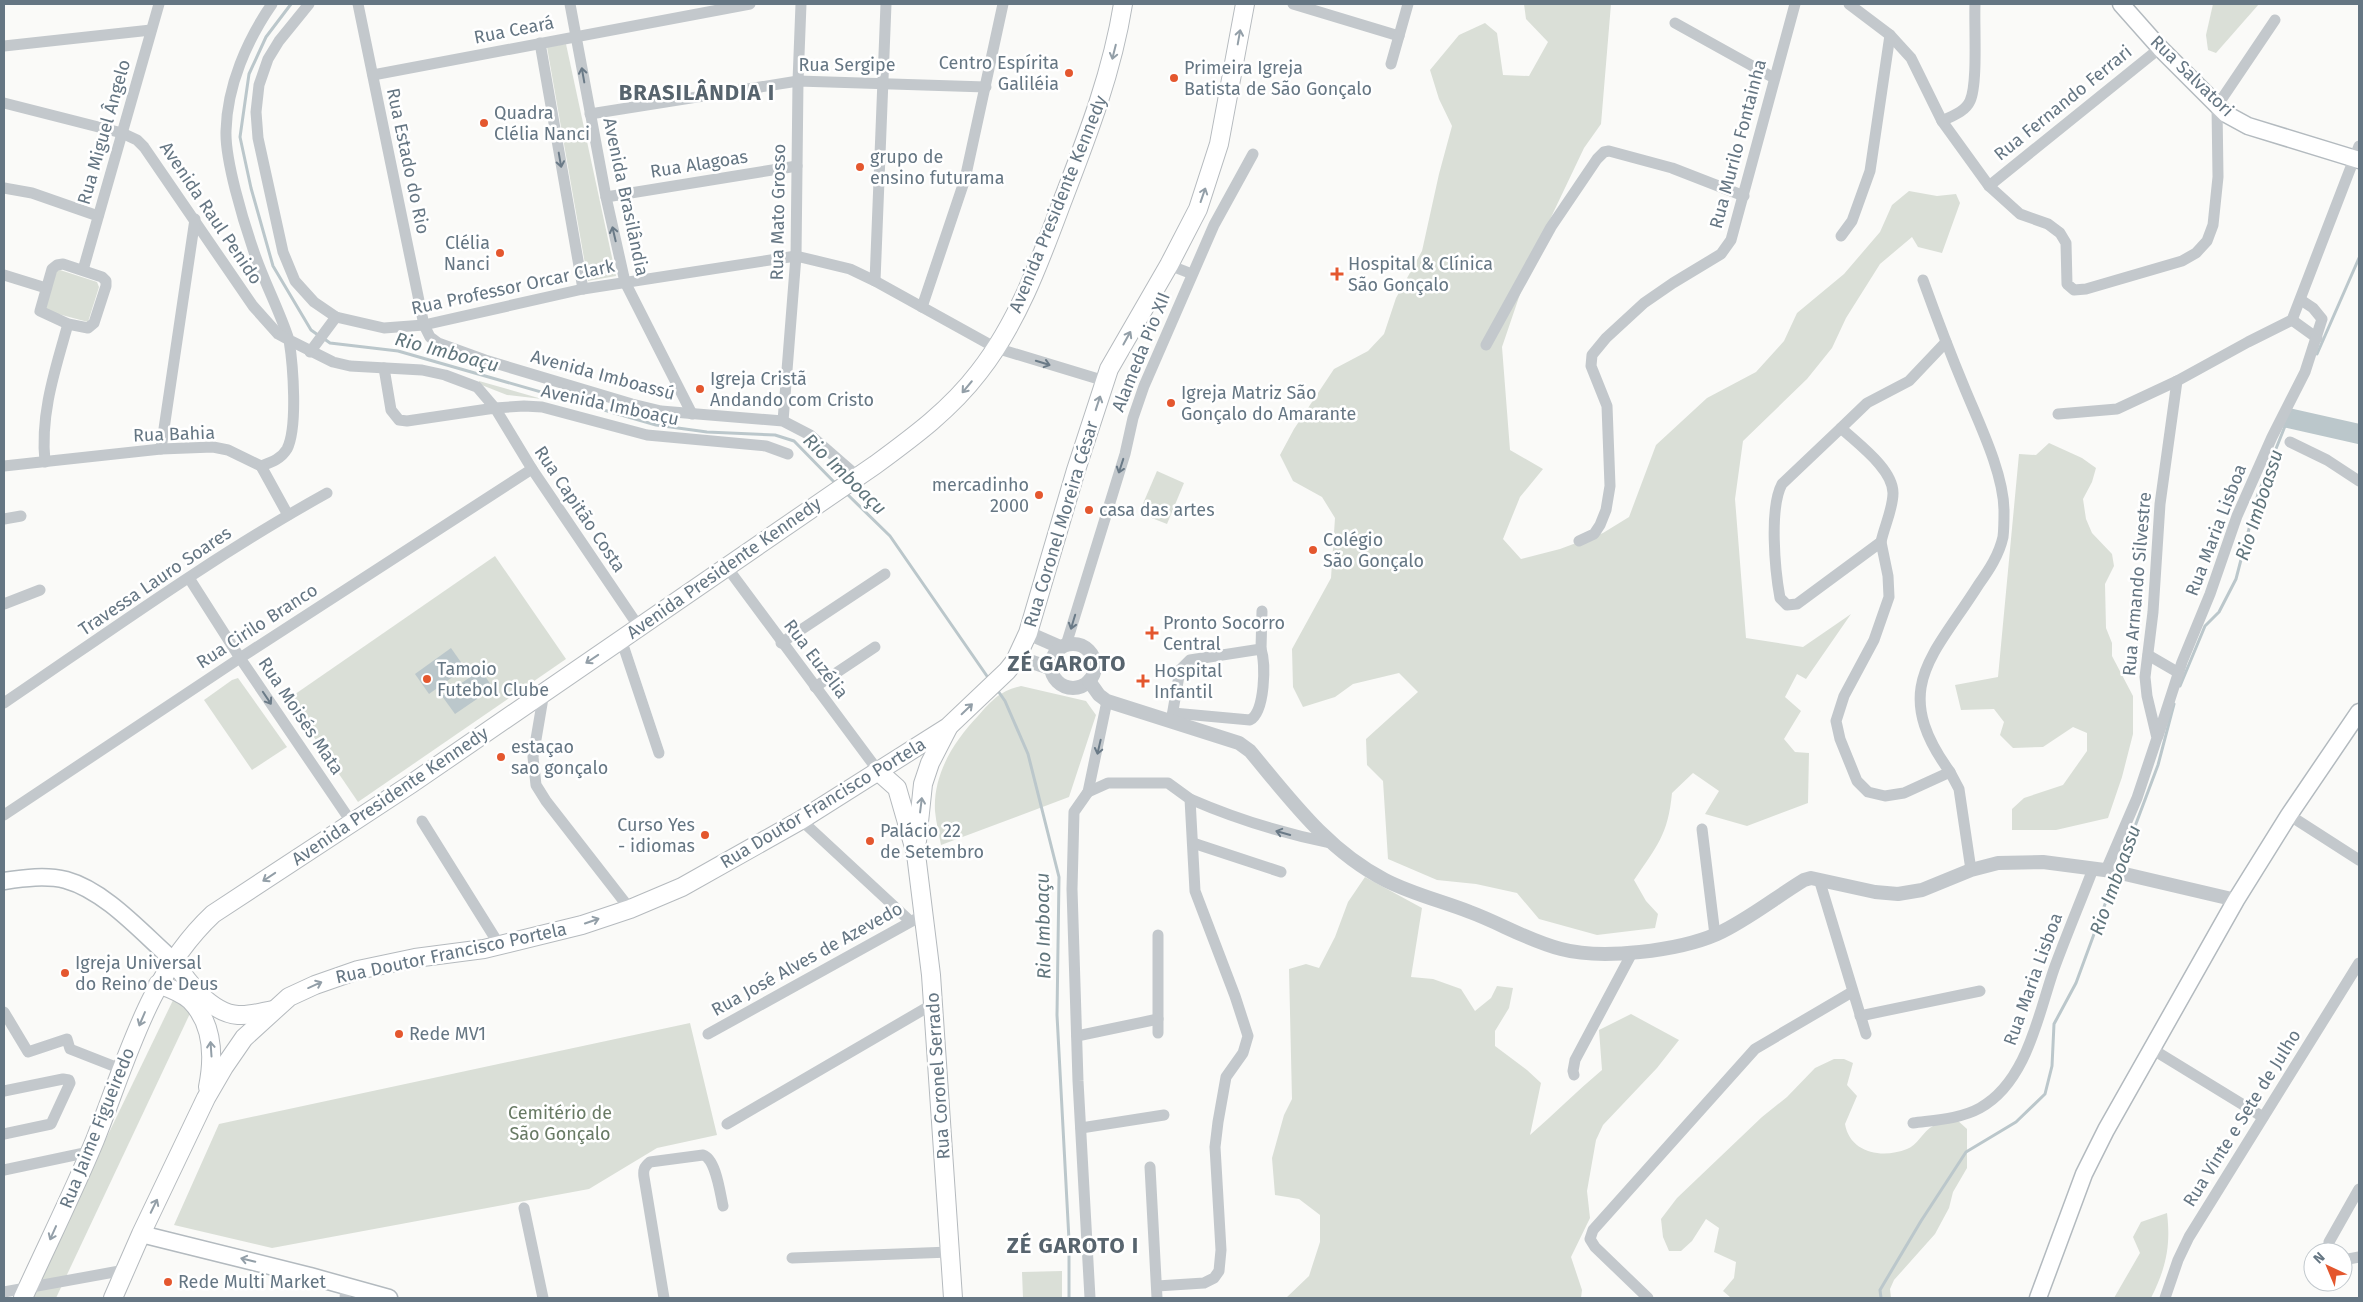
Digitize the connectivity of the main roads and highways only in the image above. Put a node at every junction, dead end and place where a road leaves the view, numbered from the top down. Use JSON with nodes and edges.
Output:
{"nodes":[{"id":1,"x":1123,"y":4,"type":"edge"},
{"id":2,"x":1245,"y":4,"type":"edge"},
{"id":3,"x":2121,"y":4,"type":"edge"},
{"id":4,"x":2358,"y":155,"type":"edge"},
{"id":5,"x":2358,"y":716,"type":"edge"},
{"id":6,"x":948,"y":727,"type":"junction"},
{"id":7,"x":879,"y":772,"type":"junction"},
{"id":8,"x":916,"y":854,"type":"junction"},
{"id":9,"x":4,"y":881,"type":"edge"},
{"id":10,"x":174,"y":961,"type":"junction"},
{"id":11,"x":158,"y":984,"type":"junction"},
{"id":12,"x":274,"y":1010,"type":"junction"},
{"id":13,"x":206,"y":1098,"type":"junction"},
{"id":14,"x":141,"y":1234,"type":"junction"},
{"id":15,"x":26,"y":1292,"type":"edge"},
{"id":16,"x":345,"y":1293,"type":"edge"},
{"id":17,"x":113,"y":1298,"type":"edge"},
{"id":18,"x":388,"y":1298,"type":"edge"},
{"id":19,"x":952,"y":1298,"type":"edge"},
{"id":20,"x":2038,"y":1298,"type":"edge"}],
"edges":[{"from":1,"to":10,"type":"main road","name":"Avenida Presidente Kennedy","one_way":true},
{"from":6,"to":2,"type":"main road","name":"Rua Coronel Moreira César","one_way":true},
{"from":3,"to":4,"type":"main road","name":"Rua Salvatori"},
{"from":5,"to":20,"type":"main road"},
{"from":6,"to":7,"type":"main road","name":"Rua Doutor Francisco Portela"},
{"from":8,"to":6,"type":"main road","one_way":true},
{"from":7,"to":8,"type":"main road"},
{"from":12,"to":7,"type":"main road","name":"Rua Doutor Francisco Portela","one_way":true},
{"from":8,"to":19,"type":"main road","name":"Rua Coronel Serrado"},
{"from":9,"to":10,"type":"main road"},
{"from":10,"to":11,"type":"main road","name":"Rua Jaime Figueiredo"},
{"from":10,"to":12,"type":"main road"},
{"from":13,"to":11,"type":"main road","one_way":true},
{"from":11,"to":15,"type":"main road","name":"Rua Jaime Figueiredo","one_way":true},
{"from":12,"to":13,"type":"main road","name":"Rua Doutor Francisco Portela"},
{"from":14,"to":13,"type":"main road","name":"Rua Doutor Francisco Portela","one_way":true},
{"from":16,"to":14,"type":"main road","one_way":true},
{"from":14,"to":17,"type":"main road","name":"Rua Doutor Francisco Portela"},
{"from":16,"to":18,"type":"main road"}]}
